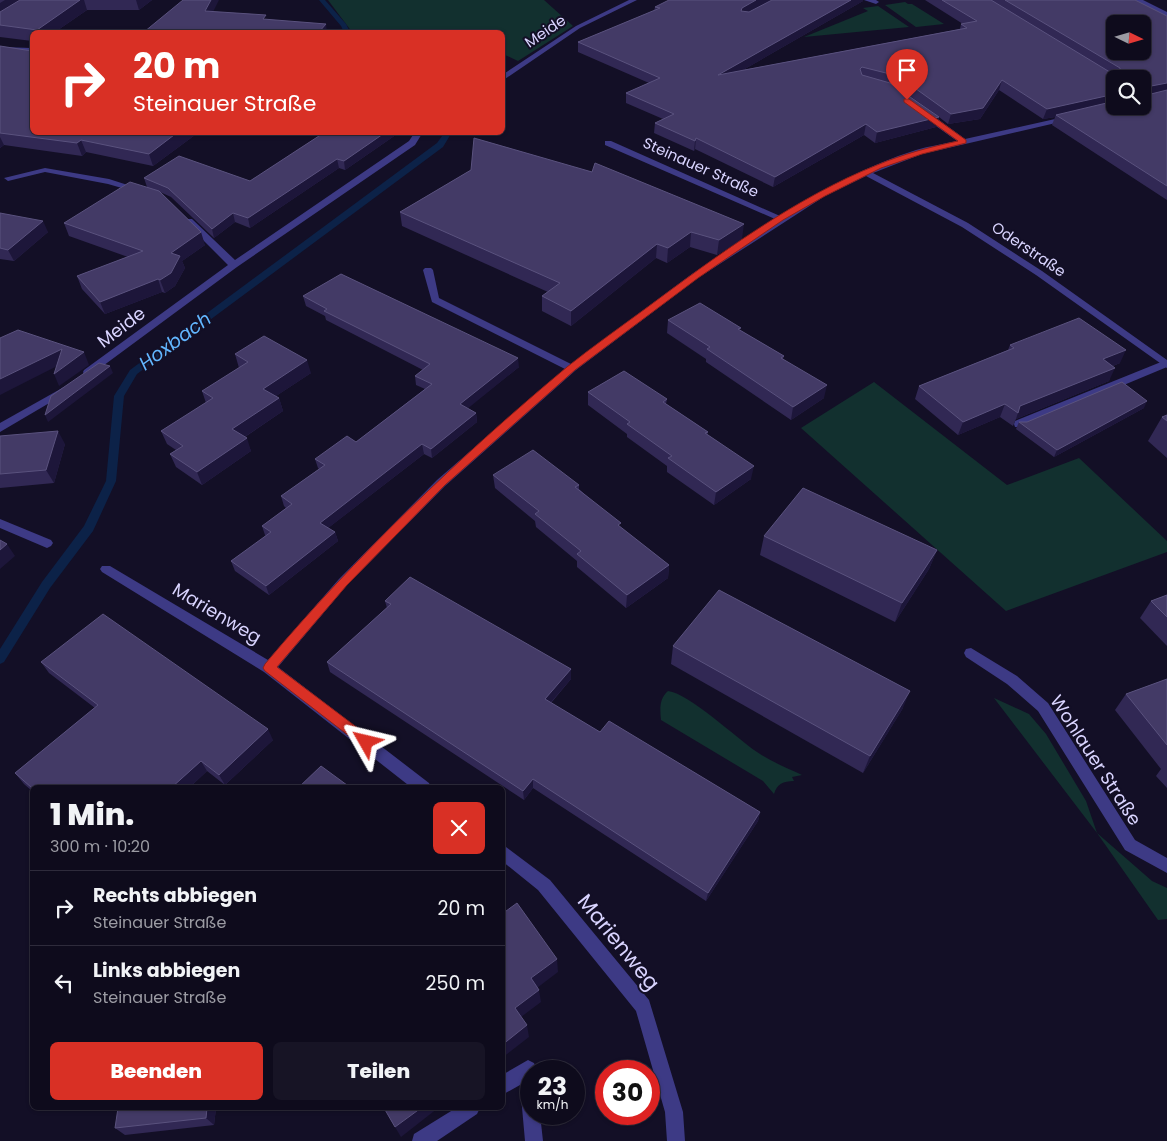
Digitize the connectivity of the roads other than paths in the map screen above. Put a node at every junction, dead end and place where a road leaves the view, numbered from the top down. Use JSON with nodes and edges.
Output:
{"nodes":[{"id":1,"x":634,"y":0,"type":"edge"},
{"id":2,"x":867,"y":0,"type":"edge"},
{"id":3,"x":1138,"y":0,"type":"edge"},
{"id":4,"x":876,"y":2,"type":"dead end"},
{"id":5,"x":1167,"y":15,"type":"edge"},
{"id":6,"x":0,"y":49,"type":"edge"},
{"id":7,"x":30,"y":50,"type":"edge"},
{"id":8,"x":505,"y":77,"type":"edge"},
{"id":9,"x":921,"y":111,"type":"edge"},
{"id":10,"x":1080,"y":115,"type":"edge"},
{"id":11,"x":417,"y":135,"type":"edge"},
{"id":12,"x":963,"y":142,"type":"junction"},
{"id":13,"x":608,"y":143,"type":"dead end"},
{"id":14,"x":866,"y":173,"type":"junction"},
{"id":15,"x":8,"y":178,"type":"dead end"},
{"id":16,"x":151,"y":194,"type":"edge"},
{"id":17,"x":181,"y":214,"type":"edge"},
{"id":18,"x":781,"y":219,"type":"junction"},
{"id":19,"x":234,"y":265,"type":"junction"},
{"id":20,"x":428,"y":270,"type":"dead end"},
{"id":21,"x":1166,"y":364,"type":"edge"},
{"id":22,"x":572,"y":368,"type":"junction"},
{"id":23,"x":1019,"y":424,"type":"edge"},
{"id":24,"x":0,"y":428,"type":"edge"},
{"id":25,"x":0,"y":523,"type":"edge"},
{"id":26,"x":47,"y":544,"type":"dead end"},
{"id":27,"x":106,"y":569,"type":"dead end"},
{"id":28,"x":971,"y":653,"type":"dead end"},
{"id":29,"x":269,"y":668,"type":"junction"},
{"id":30,"x":420,"y":785,"type":"edge"},
{"id":31,"x":505,"y":853,"type":"edge"},
{"id":32,"x":1167,"y":866,"type":"edge"},
{"id":33,"x":520,"y":1074,"type":"edge"},
{"id":34,"x":505,"y":1084,"type":"edge"},
{"id":35,"x":468,"y":1110,"type":"edge"},
{"id":36,"x":532,"y":1125,"type":"edge"},
{"id":37,"x":422,"y":1141,"type":"edge"},
{"id":38,"x":534,"y":1141,"type":"edge"},
{"id":39,"x":676,"y":1141,"type":"edge"}],
"edges":[{"from":1,"to":8,"type":"street","name":"Meide"},
{"from":2,"to":4,"type":"street"},
{"from":3,"to":5,"type":"street"},
{"from":6,"to":7,"type":"street"},
{"from":9,"to":12,"type":"street"},
{"from":10,"to":12,"type":"street"},
{"from":11,"to":19,"type":"street","name":"Meide"},
{"from":12,"to":14,"type":"street"},
{"from":13,"to":18,"type":"street","name":"Steinauer Straße"},
{"from":14,"to":18,"type":"street"},
{"from":14,"to":21,"type":"street","name":"Oderstraße"},
{"from":15,"to":16,"type":"street"},
{"from":17,"to":19,"type":"street"},
{"from":18,"to":22,"type":"street"},
{"from":19,"to":24,"type":"street","name":"Meide"},
{"from":20,"to":22,"type":"street"},
{"from":21,"to":23,"type":"street"},
{"from":22,"to":29,"type":"street"},
{"from":25,"to":26,"type":"street"},
{"from":27,"to":29,"type":"street","name":"Marienweg"},
{"from":28,"to":32,"type":"street","name":"Wohlauer Straße"},
{"from":29,"to":30,"type":"street","name":"Marienweg"},
{"from":31,"to":39,"type":"street","name":"Marienweg"},
{"from":33,"to":34,"type":"street"},
{"from":35,"to":37,"type":"street"},
{"from":36,"to":38,"type":"street"}]}
